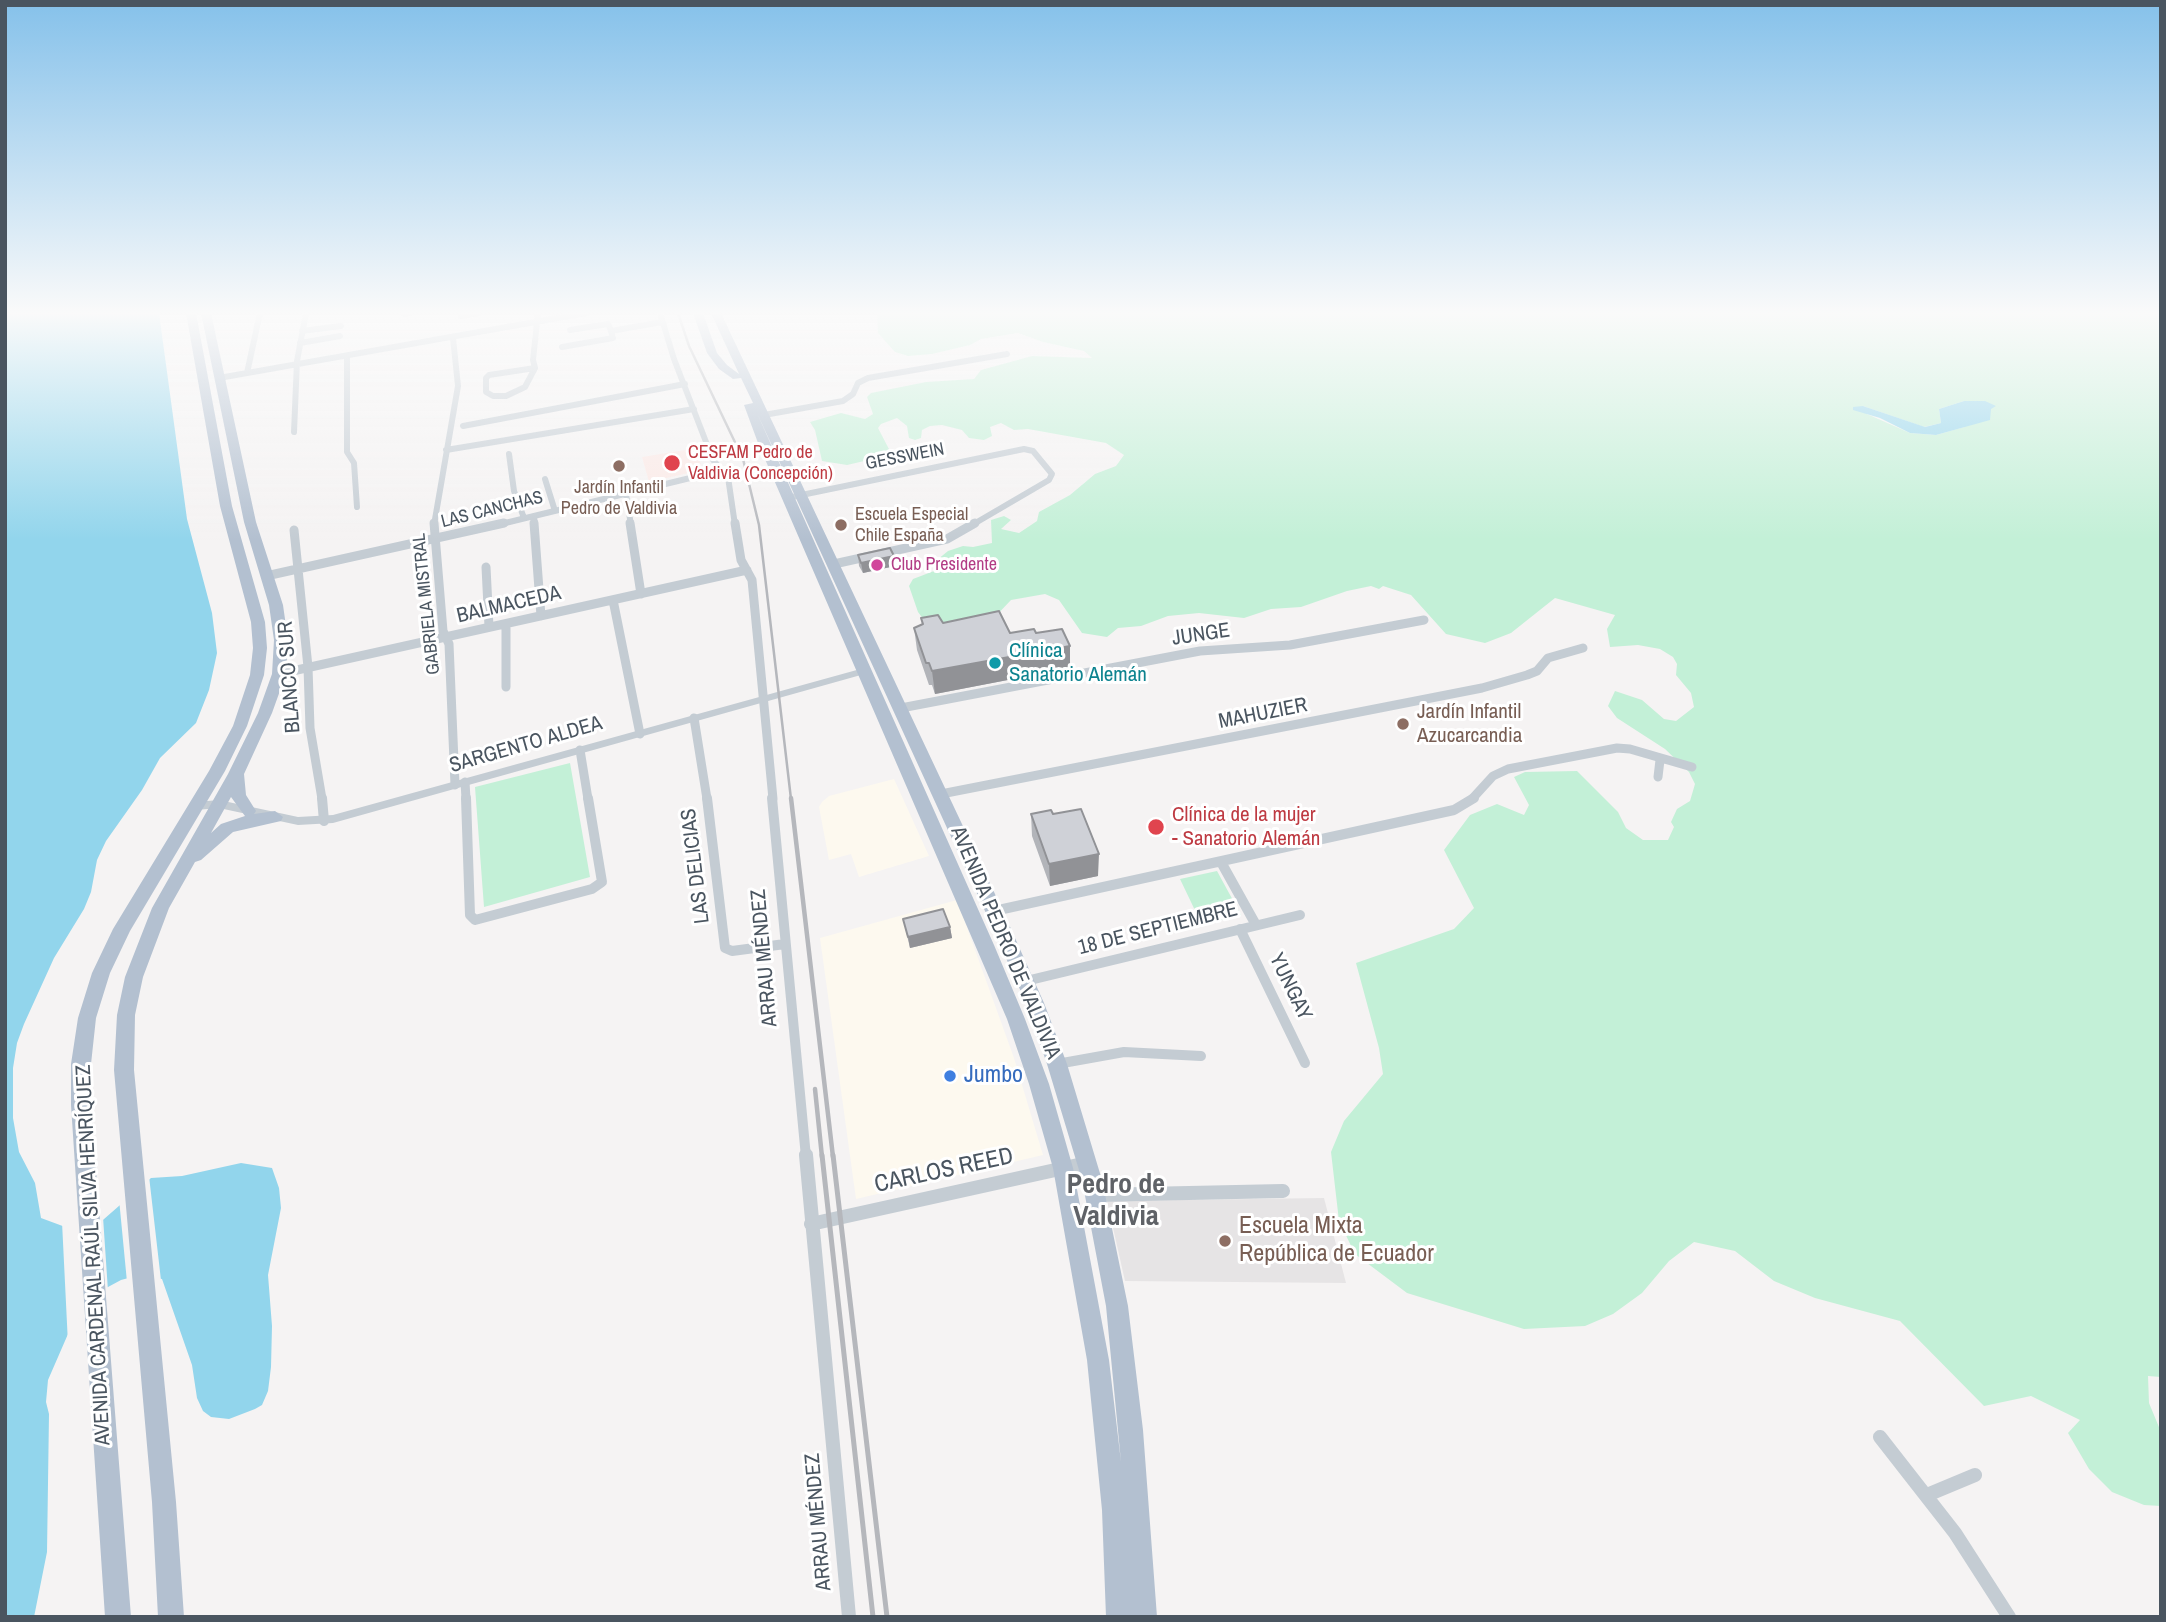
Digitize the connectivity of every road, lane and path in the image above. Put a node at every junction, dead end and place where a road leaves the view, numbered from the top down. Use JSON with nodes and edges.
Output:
{"nodes":[{"id":1,"x":205,"y":389,"type":"edge"},
{"id":2,"x":221,"y":389,"type":"edge"},
{"id":3,"x":296,"y":389,"type":"edge"},
{"id":4,"x":347,"y":389,"type":"edge"},
{"id":5,"x":457,"y":389,"type":"edge"},
{"id":6,"x":486,"y":389,"type":"edge"},
{"id":7,"x":523,"y":389,"type":"edge"},
{"id":8,"x":660,"y":389,"type":"edge"},
{"id":9,"x":687,"y":389,"type":"edge"},
{"id":10,"x":743,"y":389,"type":"edge"},
{"id":11,"x":750,"y":389,"type":"edge"},
{"id":12,"x":855,"y":389,"type":"edge"},
{"id":13,"x":694,"y":409,"type":"junction"},
{"id":14,"x":764,"y":415,"type":"junction"},
{"id":15,"x":463,"y":426,"type":"dead end"},
{"id":16,"x":294,"y":432,"type":"dead end"},
{"id":17,"x":446,"y":450,"type":"junction"},
{"id":18,"x":509,"y":454,"type":"dead end"},
{"id":19,"x":723,"y":470,"type":"junction"},
{"id":20,"x":545,"y":479,"type":"dead end"},
{"id":21,"x":626,"y":494,"type":"junction"},
{"id":22,"x":794,"y":496,"type":"junction"},
{"id":23,"x":357,"y":507,"type":"dead end"},
{"id":24,"x":555,"y":511,"type":"junction"},
{"id":25,"x":529,"y":517,"type":"junction"},
{"id":26,"x":294,"y":530,"type":"dead end"},
{"id":27,"x":438,"y":539,"type":"junction"},
{"id":28,"x":834,"y":564,"type":"junction"},
{"id":29,"x":486,"y":567,"type":"dead end"},
{"id":30,"x":300,"y":569,"type":"junction"},
{"id":31,"x":747,"y":570,"type":"junction"},
{"id":32,"x":267,"y":576,"type":"junction"},
{"id":33,"x":642,"y":594,"type":"junction"},
{"id":34,"x":613,"y":600,"type":"junction"},
{"id":35,"x":541,"y":616,"type":"junction"},
{"id":36,"x":1424,"y":620,"type":"dead end"},
{"id":37,"x":506,"y":624,"type":"junction"},
{"id":38,"x":489,"y":627,"type":"junction"},
{"id":39,"x":446,"y":637,"type":"junction"},
{"id":40,"x":1583,"y":648,"type":"dead end"},
{"id":41,"x":878,"y":660,"type":"junction"},
{"id":42,"x":308,"y":667,"type":"junction"},
{"id":43,"x":864,"y":671,"type":"junction"},
{"id":44,"x":279,"y":674,"type":"junction"},
{"id":45,"x":886,"y":676,"type":"junction"},
{"id":46,"x":506,"y":687,"type":"dead end"},
{"id":47,"x":762,"y":699,"type":"junction"},
{"id":48,"x":901,"y":708,"type":"junction"},
{"id":49,"x":694,"y":718,"type":"junction"},
{"id":50,"x":885,"y":718,"type":"junction"},
{"id":51,"x":640,"y":734,"type":"junction"},
{"id":52,"x":580,"y":750,"type":"junction"},
{"id":53,"x":1660,"y":760,"type":"junction"},
{"id":54,"x":1692,"y":766,"type":"dead end"},
{"id":55,"x":236,"y":774,"type":"junction"},
{"id":56,"x":1658,"y":777,"type":"dead end"},
{"id":57,"x":460,"y":784,"type":"junction"},
{"id":58,"x":917,"y":790,"type":"junction"},
{"id":59,"x":941,"y":794,"type":"junction"},
{"id":60,"x":219,"y":804,"type":"junction"},
{"id":61,"x":196,"y":806,"type":"junction"},
{"id":62,"x":248,"y":811,"type":"junction"},
{"id":63,"x":275,"y":817,"type":"junction"},
{"id":64,"x":324,"y":821,"type":"junction"},
{"id":65,"x":1221,"y":862,"type":"junction"},
{"id":66,"x":181,"y":870,"type":"junction"},
{"id":67,"x":967,"y":904,"type":"junction"},
{"id":68,"x":994,"y":911,"type":"junction"},
{"id":69,"x":1300,"y":915,"type":"dead end"},
{"id":70,"x":1256,"y":925,"type":"junction"},
{"id":71,"x":1240,"y":929,"type":"junction"},
{"id":72,"x":979,"y":930,"type":"junction"},
{"id":73,"x":785,"y":944,"type":"junction"},
{"id":74,"x":1026,"y":981,"type":"junction"},
{"id":75,"x":1201,"y":1056,"type":"dead end"},
{"id":76,"x":1305,"y":1063,"type":"dead end"},
{"id":77,"x":1057,"y":1064,"type":"junction"},
{"id":78,"x":1087,"y":1163,"type":"junction"},
{"id":79,"x":1063,"y":1168,"type":"junction"},
{"id":80,"x":1283,"y":1191,"type":"dead end"},
{"id":81,"x":1095,"y":1195,"type":"junction"},
{"id":82,"x":811,"y":1224,"type":"junction"},
{"id":83,"x":1880,"y":1437,"type":"dead end"},
{"id":84,"x":1975,"y":1475,"type":"dead end"},
{"id":85,"x":1927,"y":1495,"type":"junction"},
{"id":86,"x":118,"y":1616,"type":"edge"},
{"id":87,"x":171,"y":1617,"type":"edge"},
{"id":88,"x":849,"y":1617,"type":"edge"},
{"id":89,"x":1119,"y":1617,"type":"edge"},
{"id":90,"x":1144,"y":1617,"type":"edge"},
{"id":91,"x":2009,"y":1617,"type":"edge"}],
"edges":[{"from":1,"to":61,"type":"main road","name":"AVENIDA CARDENAL RAÚL SILVA HENRÍQUEZ"},
{"from":2,"to":32,"type":"main road","name":"AVENIDA CARDENAL RAÚL SILVA HENRÍQUEZ"},
{"from":3,"to":16,"type":"street"},
{"from":4,"to":23,"type":"street"},
{"from":5,"to":17,"type":"street","name":"GABRIELA MISTRAL"},
{"from":6,"to":7,"type":"street"},
{"from":8,"to":15,"type":"street"},
{"from":9,"to":13,"type":"street","name":"ARRAU MÉNDEZ"},
{"from":10,"to":22,"type":"main road","name":"AVENIDA PEDRO DE VALDIVIA"},
{"from":11,"to":14,"type":"main road","name":"AVENIDA PEDRO DE VALDIVIA"},
{"from":12,"to":14,"type":"street"},
{"from":13,"to":17,"type":"street"},
{"from":13,"to":19,"type":"street","name":"ARRAU MÉNDEZ"},
{"from":14,"to":22,"type":"main road","name":"AVENIDA PEDRO DE VALDIVIA"},
{"from":17,"to":27,"type":"street","name":"GABRIELA MISTRAL"},
{"from":18,"to":25,"type":"street"},
{"from":19,"to":21,"type":"street","name":"LAS CANCHAS"},
{"from":19,"to":31,"type":"street","name":"ARRAU MÉNDEZ"},
{"from":20,"to":24,"type":"street"},
{"from":21,"to":24,"type":"street","name":"LAS CANCHAS"},
{"from":21,"to":33,"type":"street"},
{"from":22,"to":28,"type":"main road","name":"AVENIDA PEDRO DE VALDIVIA"},
{"from":22,"to":28,"type":"street","name":"GESSWEIN"},
{"from":22,"to":43,"type":"main road","name":"AVENIDA PEDRO DE VALDIVIA"},
{"from":24,"to":25,"type":"street","name":"LAS CANCHAS"},
{"from":25,"to":27,"type":"street","name":"LAS CANCHAS"},
{"from":25,"to":35,"type":"street"},
{"from":26,"to":30,"type":"street","name":"BLANCO SUR"},
{"from":27,"to":30,"type":"street","name":"LAS CANCHAS"},
{"from":27,"to":39,"type":"street","name":"GABRIELA MISTRAL"},
{"from":28,"to":41,"type":"main road","name":"AVENIDA PEDRO DE VALDIVIA"},
{"from":29,"to":38,"type":"street"},
{"from":30,"to":32,"type":"street","name":"LAS CANCHAS"},
{"from":30,"to":42,"type":"street","name":"BLANCO SUR"},
{"from":31,"to":33,"type":"street","name":"BALMACEDA"},
{"from":31,"to":47,"type":"street","name":"ARRAU MÉNDEZ"},
{"from":32,"to":44,"type":"main road","name":"AVENIDA CARDENAL RAÚL SILVA HENRÍQUEZ"},
{"from":33,"to":34,"type":"street","name":"BALMACEDA"},
{"from":34,"to":35,"type":"street","name":"BALMACEDA"},
{"from":34,"to":51,"type":"street"},
{"from":35,"to":37,"type":"street","name":"BALMACEDA"},
{"from":36,"to":48,"type":"street","name":"JUNGE"},
{"from":37,"to":38,"type":"street","name":"BALMACEDA"},
{"from":37,"to":46,"type":"street"},
{"from":38,"to":39,"type":"street","name":"BALMACEDA"},
{"from":39,"to":42,"type":"street","name":"BALMACEDA"},
{"from":39,"to":57,"type":"street","name":"GABRIELA MISTRAL"},
{"from":40,"to":59,"type":"street","name":"MAHUZIER"},
{"from":41,"to":43,"type":"main road"},
{"from":41,"to":45,"type":"main road","name":"AVENIDA PEDRO DE VALDIVIA"},
{"from":42,"to":44,"type":"street","name":"BALMACEDA"},
{"from":42,"to":64,"type":"street","name":"BLANCO SUR"},
{"from":43,"to":45,"type":"main road"},
{"from":43,"to":47,"type":"street","name":"SARGENTO ALDEA"},
{"from":43,"to":50,"type":"main road","name":"AVENIDA PEDRO DE VALDIVIA"},
{"from":44,"to":55,"type":"main road","name":"AVENIDA CARDENAL RAÚL SILVA HENRÍQUEZ"},
{"from":45,"to":48,"type":"main road","name":"AVENIDA PEDRO DE VALDIVIA"},
{"from":47,"to":49,"type":"street","name":"SARGENTO ALDEA"},
{"from":47,"to":73,"type":"street","name":"ARRAU MÉNDEZ"},
{"from":48,"to":50,"type":"main road"},
{"from":48,"to":59,"type":"main road","name":"AVENIDA PEDRO DE VALDIVIA"},
{"from":49,"to":51,"type":"street","name":"SARGENTO ALDEA"},
{"from":49,"to":73,"type":"street","name":"LAS DELICIAS"},
{"from":50,"to":58,"type":"main road","name":"AVENIDA PEDRO DE VALDIVIA"},
{"from":51,"to":52,"type":"street","name":"SARGENTO ALDEA"},
{"from":52,"to":57,"type":"street","name":"SARGENTO ALDEA"},
{"from":52,"to":57,"type":"street","name":"GABRIELA MISTRAL"},
{"from":53,"to":54,"type":"street"},
{"from":53,"to":56,"type":"street"},
{"from":53,"to":65,"type":"street"},
{"from":55,"to":60,"type":"main road","name":"AVENIDA CARDENAL RAÚL SILVA HENRÍQUEZ"},
{"from":55,"to":62,"type":"main road"},
{"from":57,"to":64,"type":"street","name":"SARGENTO ALDEA"},
{"from":58,"to":59,"type":"main road"},
{"from":58,"to":67,"type":"main road","name":"AVENIDA PEDRO DE VALDIVIA"},
{"from":59,"to":68,"type":"main road","name":"AVENIDA PEDRO DE VALDIVIA"},
{"from":60,"to":61,"type":"street","name":"SARGENTO ALDEA"},
{"from":60,"to":62,"type":"street","name":"SARGENTO ALDEA"},
{"from":60,"to":66,"type":"main road","name":"AVENIDA CARDENAL RAÚL SILVA HENRÍQUEZ"},
{"from":61,"to":86,"type":"main road","name":"AVENIDA CARDENAL RAÚL SILVA HENRÍQUEZ"},
{"from":62,"to":63,"type":"street","name":"SARGENTO ALDEA"},
{"from":63,"to":64,"type":"street","name":"SARGENTO ALDEA"},
{"from":63,"to":66,"type":"main road"},
{"from":65,"to":68,"type":"street"},
{"from":65,"to":70,"type":"street"},
{"from":66,"to":87,"type":"main road","name":"AVENIDA CARDENAL RAÚL SILVA HENRÍQUEZ"},
{"from":67,"to":68,"type":"main road"},
{"from":67,"to":72,"type":"main road","name":"AVENIDA PEDRO DE VALDIVIA"},
{"from":68,"to":72,"type":"main road"},
{"from":68,"to":74,"type":"main road","name":"AVENIDA PEDRO DE VALDIVIA"},
{"from":69,"to":70,"type":"street","name":"18 DE SEPTIEMBRE"},
{"from":70,"to":71,"type":"street","name":"18 DE SEPTIEMBRE"},
{"from":71,"to":74,"type":"street","name":"18 DE SEPTIEMBRE"},
{"from":71,"to":76,"type":"street","name":"YUNGAY"},
{"from":72,"to":79,"type":"main road","name":"AVENIDA PEDRO DE VALDIVIA"},
{"from":73,"to":82,"type":"street","name":"ARRAU MÉNDEZ"},
{"from":74,"to":77,"type":"main road","name":"AVENIDA PEDRO DE VALDIVIA"},
{"from":75,"to":77,"type":"street"},
{"from":77,"to":78,"type":"main road","name":"AVENIDA PEDRO DE VALDIVIA"},
{"from":78,"to":79,"type":"street","name":"CARLOS REED"},
{"from":78,"to":81,"type":"main road","name":"AVENIDA PEDRO DE VALDIVIA"},
{"from":79,"to":82,"type":"street","name":"CARLOS REED"},
{"from":79,"to":89,"type":"main road","name":"AVENIDA PEDRO DE VALDIVIA"},
{"from":80,"to":81,"type":"street"},
{"from":81,"to":90,"type":"main road","name":"AVENIDA PEDRO DE VALDIVIA"},
{"from":82,"to":88,"type":"street","name":"ARRAU MÉNDEZ"},
{"from":83,"to":85,"type":"street"},
{"from":84,"to":85,"type":"street"},
{"from":85,"to":91,"type":"street"}]}
